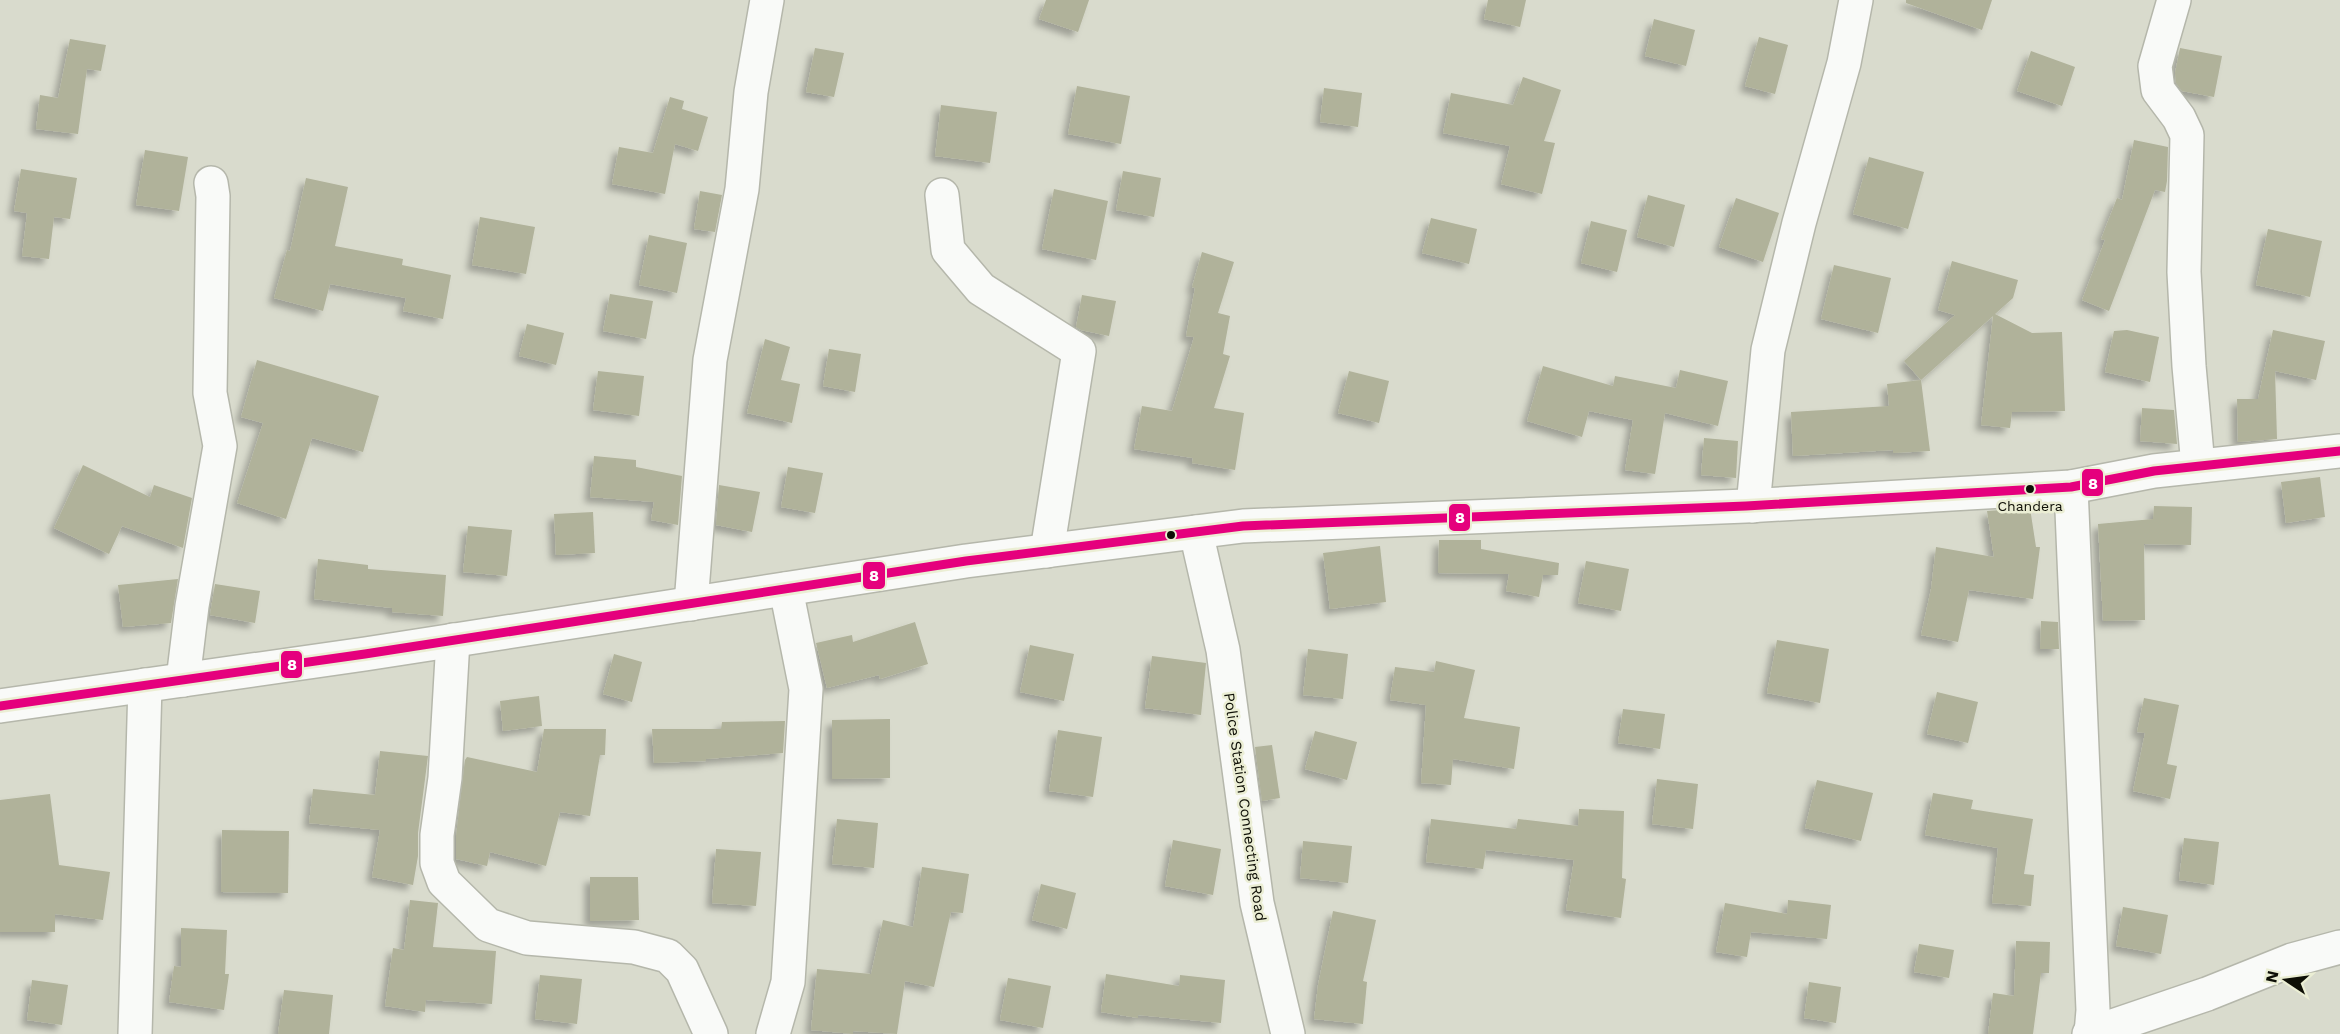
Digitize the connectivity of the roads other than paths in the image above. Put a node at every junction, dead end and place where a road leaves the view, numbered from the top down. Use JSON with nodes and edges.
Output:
{"nodes":[{"id":1,"x":767,"y":0,"type":"edge"},
{"id":2,"x":1856,"y":0,"type":"edge"},
{"id":3,"x":2174,"y":0,"type":"edge"},
{"id":4,"x":211,"y":183,"type":"dead end"},
{"id":5,"x":942,"y":195,"type":"dead end"},
{"id":6,"x":2340,"y":451,"type":"edge"},
{"id":7,"x":2198,"y":466,"type":"junction"},
{"id":8,"x":2071,"y":487,"type":"junction"},
{"id":9,"x":1753,"y":506,"type":"junction"},
{"id":10,"x":1196,"y":532,"type":"junction"},
{"id":11,"x":1047,"y":551,"type":"junction"},
{"id":12,"x":786,"y":589,"type":"junction"},
{"id":13,"x":691,"y":604,"type":"junction"},
{"id":14,"x":453,"y":640,"type":"junction"},
{"id":15,"x":183,"y":680,"type":"junction"},
{"id":16,"x":145,"y":685,"type":"junction"},
{"id":17,"x":0,"y":706,"type":"edge"},
{"id":18,"x":2340,"y":947,"type":"edge"},
{"id":19,"x":135,"y":1034,"type":"edge"},
{"id":20,"x":711,"y":1034,"type":"edge"},
{"id":21,"x":774,"y":1034,"type":"edge"},
{"id":22,"x":1288,"y":1034,"type":"edge"},
{"id":23,"x":2090,"y":1034,"type":"edge"}],
"edges":[{"from":1,"to":13,"type":"street"},
{"from":2,"to":9,"type":"street"},
{"from":3,"to":7,"type":"street"},
{"from":4,"to":15,"type":"street"},
{"from":5,"to":11,"type":"street"},
{"from":6,"to":7,"type":"street"},
{"from":7,"to":8,"type":"street"},
{"from":8,"to":9,"type":"street"},
{"from":8,"to":23,"type":"street"},
{"from":9,"to":10,"type":"street"},
{"from":10,"to":11,"type":"street"},
{"from":10,"to":22,"type":"street","name":"Police Station Connecting Road"},
{"from":11,"to":12,"type":"street"},
{"from":12,"to":13,"type":"street"},
{"from":12,"to":21,"type":"street"},
{"from":13,"to":14,"type":"street"},
{"from":14,"to":15,"type":"street"},
{"from":14,"to":20,"type":"street"},
{"from":15,"to":16,"type":"street"},
{"from":16,"to":17,"type":"street"},
{"from":16,"to":19,"type":"street"},
{"from":18,"to":23,"type":"street"}]}
